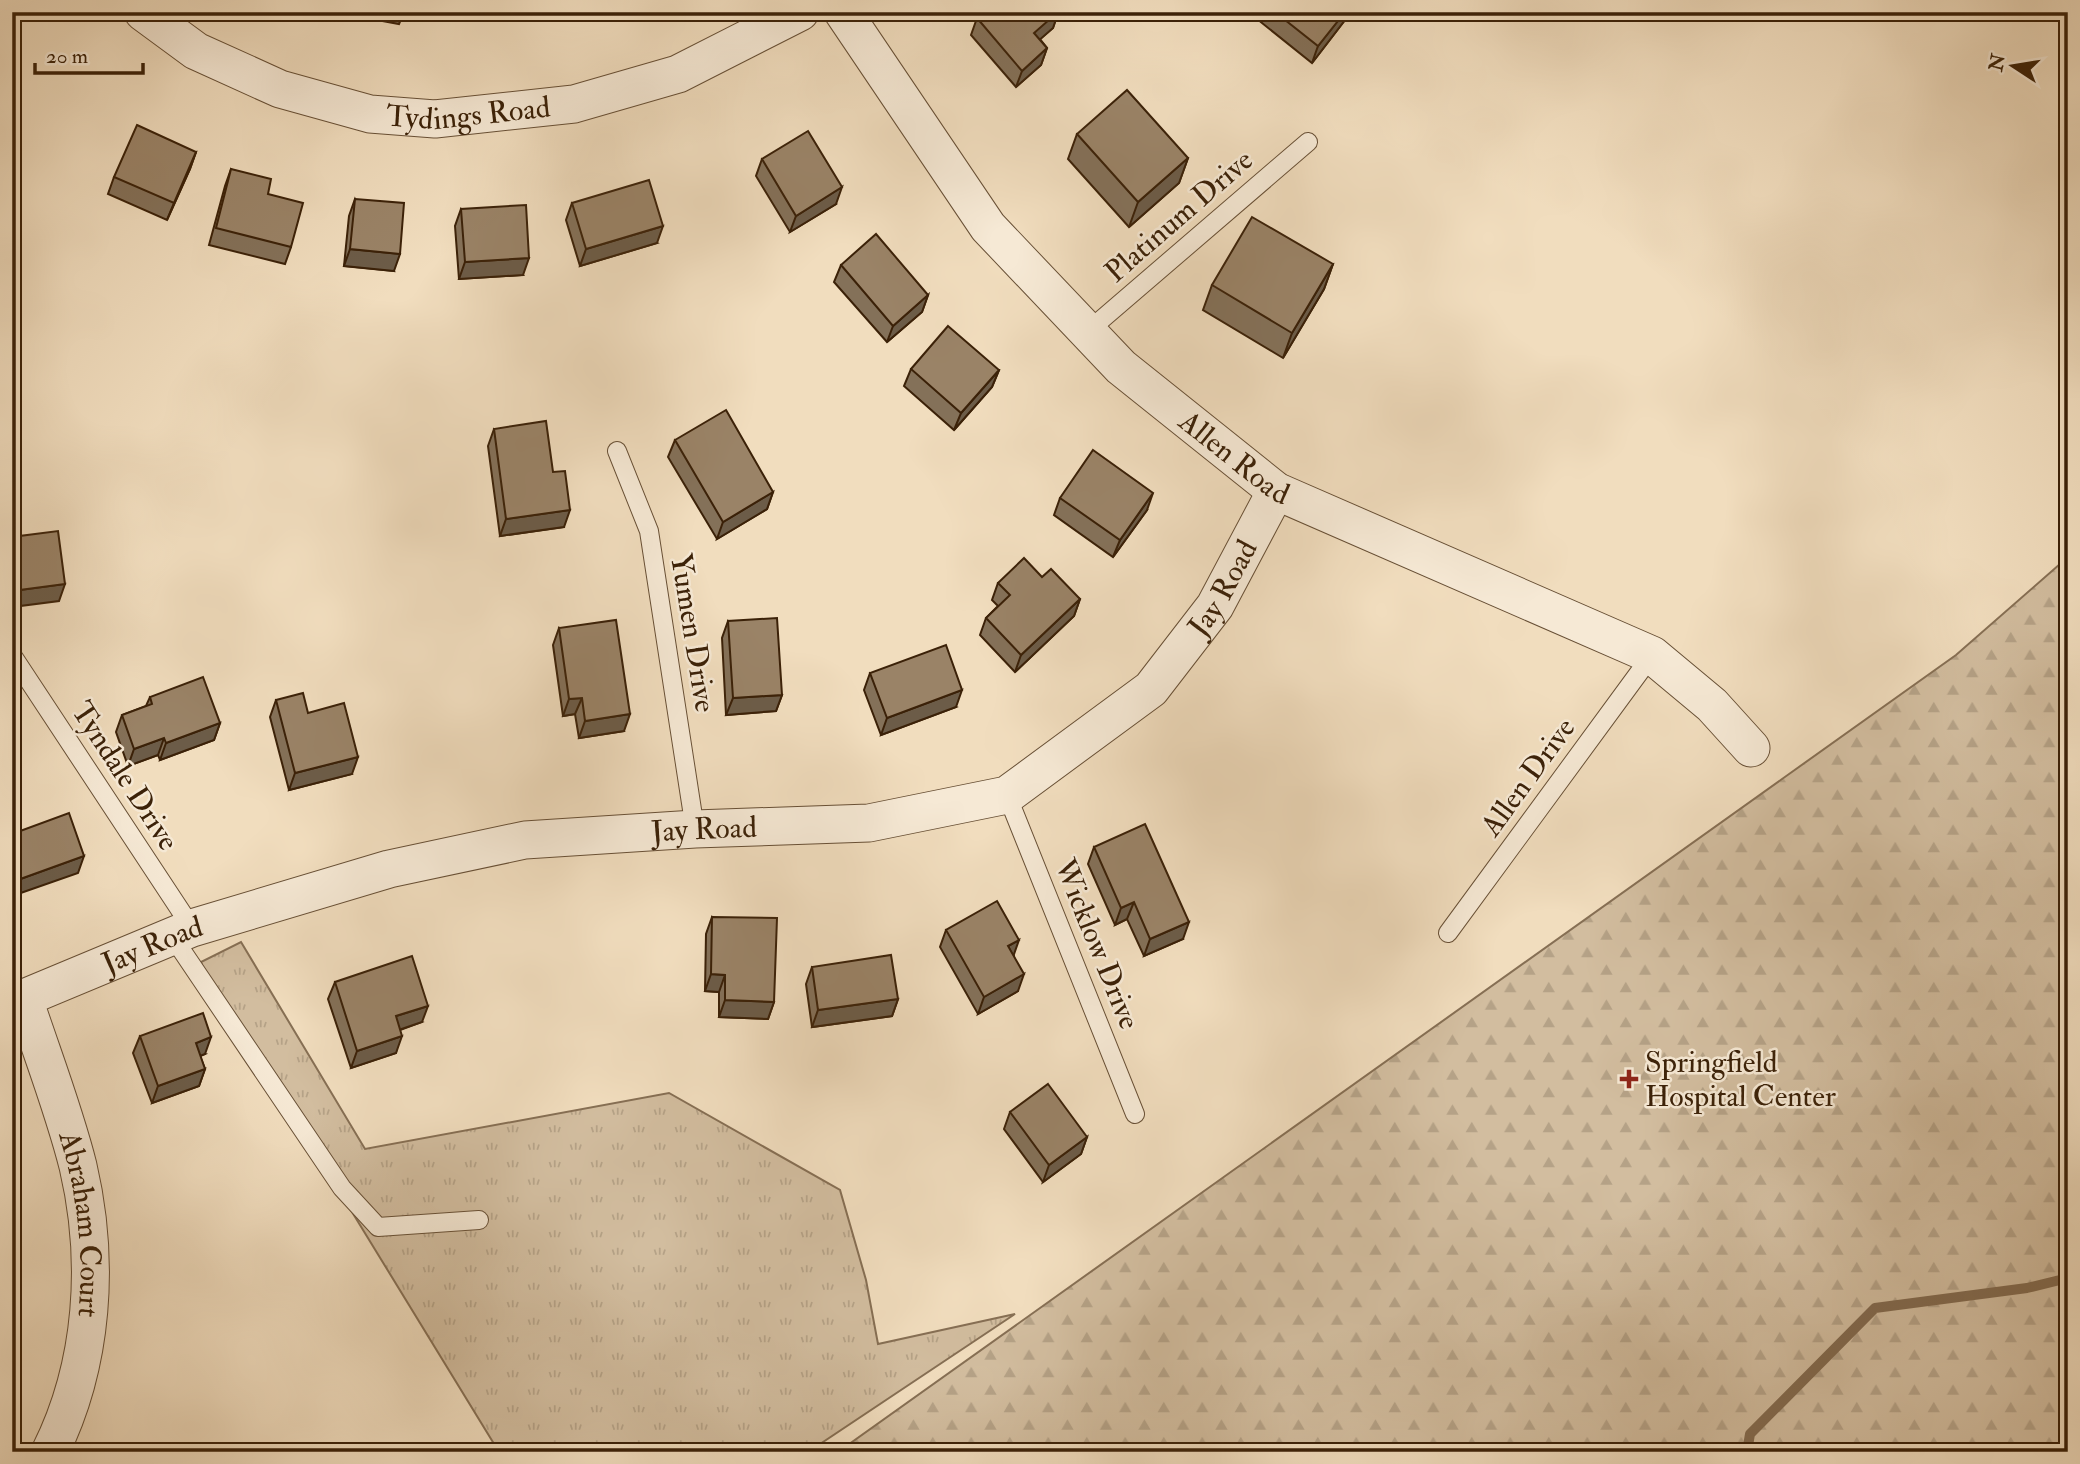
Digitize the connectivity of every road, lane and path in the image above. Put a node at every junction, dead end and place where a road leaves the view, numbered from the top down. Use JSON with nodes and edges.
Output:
{"nodes":[{"id":1,"x":144,"y":12,"type":"edge"},
{"id":2,"x":800,"y":12,"type":"edge"},
{"id":3,"x":843,"y":12,"type":"edge"},
{"id":4,"x":1308,"y":142,"type":"dead end"},
{"id":5,"x":1087,"y":332,"type":"junction"},
{"id":6,"x":617,"y":450,"type":"dead end"},
{"id":7,"x":1276,"y":491,"type":"junction"},
{"id":8,"x":12,"y":655,"type":"edge"},
{"id":9,"x":1652,"y":655,"type":"junction"},
{"id":10,"x":1751,"y":748,"type":"dead end"},
{"id":11,"x":1007,"y":795,"type":"junction"},
{"id":12,"x":695,"y":829,"type":"junction"},
{"id":13,"x":182,"y":932,"type":"junction"},
{"id":14,"x":1448,"y":933,"type":"dead end"},
{"id":15,"x":18,"y":1001,"type":"edge"},
{"id":16,"x":1135,"y":1114,"type":"dead end"},
{"id":17,"x":479,"y":1220,"type":"dead end"},
{"id":18,"x":50,"y":1452,"type":"edge"}],
"edges":[{"from":1,"to":2,"type":"street","name":"Tydings Road"},
{"from":3,"to":5,"type":"street","name":"Allen Road"},
{"from":4,"to":5,"type":"lane","name":"Platinum Drive"},
{"from":5,"to":7,"type":"street","name":"Allen Road"},
{"from":6,"to":12,"type":"lane","name":"Yumen Drive"},
{"from":7,"to":9,"type":"street","name":"Allen Road"},
{"from":7,"to":11,"type":"street","name":"Jay Road"},
{"from":8,"to":13,"type":"lane","name":"Tyndale Drive"},
{"from":9,"to":10,"type":"street","name":"Allen Road"},
{"from":9,"to":14,"type":"lane","name":"Allen Drive"},
{"from":11,"to":12,"type":"street","name":"Jay Road"},
{"from":11,"to":16,"type":"lane","name":"Wicklow Drive"},
{"from":12,"to":13,"type":"street","name":"Jay Road"},
{"from":13,"to":15,"type":"street","name":"Jay Road"},
{"from":13,"to":17,"type":"lane","name":"Tyndale Drive"},
{"from":15,"to":18,"type":"street","name":"Abraham Court"}]}
